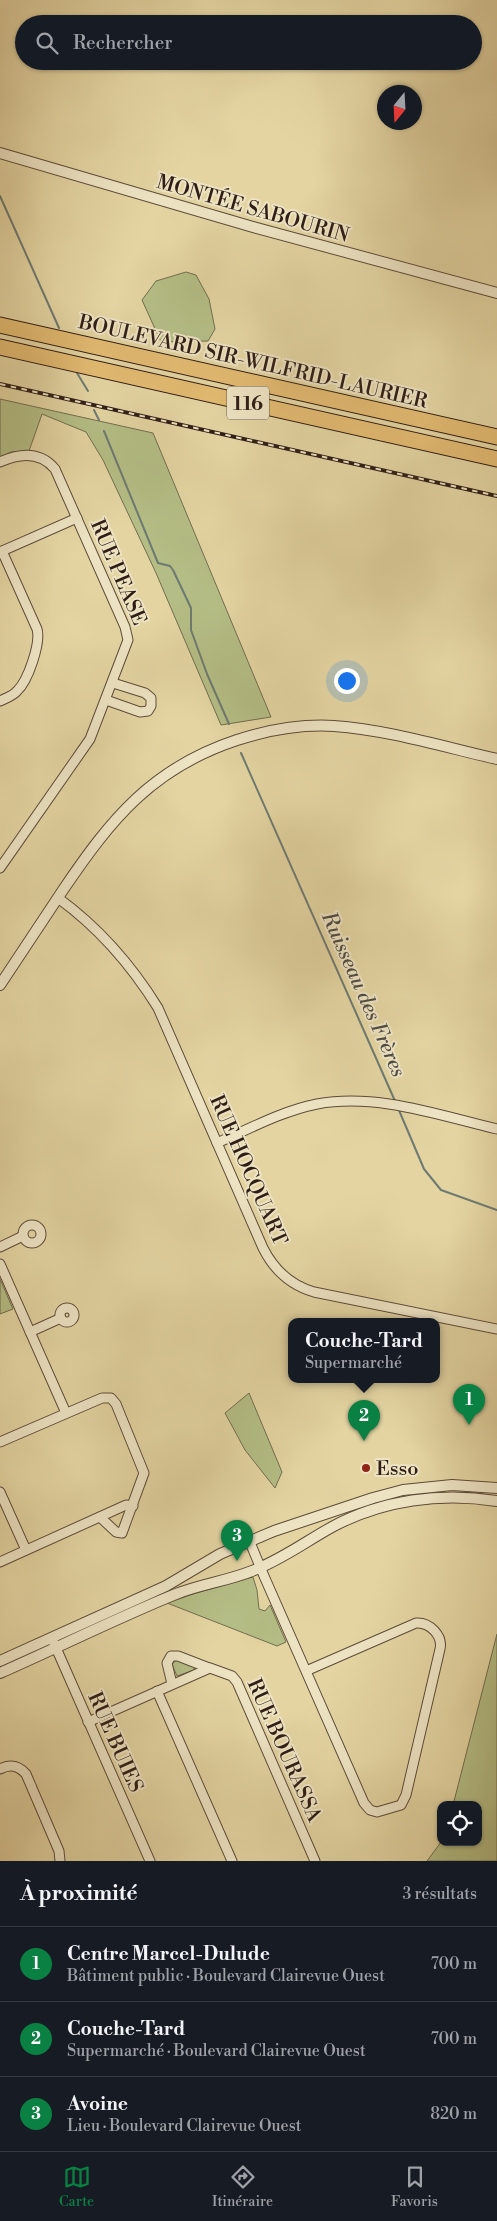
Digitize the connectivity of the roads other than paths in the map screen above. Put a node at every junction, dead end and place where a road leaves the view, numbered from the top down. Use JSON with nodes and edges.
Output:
{"nodes":[{"id":1,"x":0,"y":153,"type":"edge"},
{"id":2,"x":497,"y":293,"type":"edge"},
{"id":3,"x":0,"y":325,"type":"edge"},
{"id":4,"x":0,"y":347,"type":"edge"},
{"id":5,"x":497,"y":437,"type":"edge"},
{"id":6,"x":497,"y":459,"type":"edge"},
{"id":7,"x":0,"y":462,"type":"edge"},
{"id":8,"x":77,"y":518,"type":"junction"},
{"id":9,"x":1,"y":552,"type":"edge"},
{"id":10,"x":113,"y":683,"type":"junction"},
{"id":11,"x":106,"y":700,"type":"junction"},
{"id":12,"x":0,"y":701,"type":"edge"},
{"id":13,"x":497,"y":759,"type":"edge"},
{"id":14,"x":3,"y":856,"type":"edge"},
{"id":15,"x":0,"y":868,"type":"edge"},
{"id":16,"x":58,"y":898,"type":"junction"},
{"id":17,"x":4,"y":971,"type":"edge"},
{"id":18,"x":0,"y":985,"type":"edge"},
{"id":19,"x":497,"y":1129,"type":"edge"},
{"id":20,"x":217,"y":1142,"type":"junction"},
{"id":21,"x":23,"y":1236,"type":"dead end"},
{"id":22,"x":0,"y":1247,"type":"edge"},
{"id":23,"x":0,"y":1264,"type":"edge"},
{"id":24,"x":61,"y":1318,"type":"dead end"},
{"id":25,"x":497,"y":1329,"type":"edge"},
{"id":26,"x":30,"y":1332,"type":"junction"},
{"id":27,"x":66,"y":1413,"type":"junction"},
{"id":28,"x":0,"y":1442,"type":"edge"},
{"id":29,"x":497,"y":1488,"type":"edge"},
{"id":30,"x":0,"y":1492,"type":"edge"},
{"id":31,"x":394,"y":1492,"type":"junction"},
{"id":32,"x":497,"y":1500,"type":"edge"},
{"id":33,"x":393,"y":1504,"type":"junction"},
{"id":34,"x":133,"y":1506,"type":"junction"},
{"id":35,"x":100,"y":1517,"type":"junction"},
{"id":36,"x":249,"y":1540,"type":"junction"},
{"id":37,"x":26,"y":1550,"type":"junction"},
{"id":38,"x":0,"y":1562,"type":"edge"},
{"id":39,"x":261,"y":1567,"type":"junction"},
{"id":40,"x":52,"y":1637,"type":"junction"},
{"id":41,"x":56,"y":1648,"type":"junction"},
{"id":42,"x":0,"y":1661,"type":"edge"},
{"id":43,"x":209,"y":1668,"type":"junction"},
{"id":44,"x":306,"y":1671,"type":"junction"},
{"id":45,"x":0,"y":1673,"type":"edge"},
{"id":46,"x":172,"y":1684,"type":"junction"},
{"id":47,"x":157,"y":1691,"type":"junction"},
{"id":48,"x":88,"y":1722,"type":"junction"},
{"id":49,"x":0,"y":1768,"type":"edge"},
{"id":50,"x":60,"y":1861,"type":"edge"},
{"id":51,"x":150,"y":1861,"type":"edge"},
{"id":52,"x":232,"y":1861,"type":"edge"},
{"id":53,"x":315,"y":1861,"type":"edge"}],
"edges":[{"from":1,"to":2,"type":"street","name":"MONTÉE SABOURIN"},
{"from":3,"to":5,"type":"highway","name":"BOULEVARD SIR-WILFRID-LAURIER","number":"116"},
{"from":4,"to":6,"type":"highway","name":"BOULEVARD SIR-WILFRID-LAURIER","number":"116"},
{"from":7,"to":8,"type":"street","name":"RUE PEASE"},
{"from":8,"to":9,"type":"street"},
{"from":8,"to":10,"type":"street","name":"RUE PEASE"},
{"from":9,"to":12,"type":"street"},
{"from":10,"to":11,"type":"street","name":"RUE PEASE"},
{"from":10,"to":11,"type":"street"},
{"from":11,"to":14,"type":"street","name":"RUE PEASE"},
{"from":13,"to":16,"type":"street"},
{"from":14,"to":15,"type":"street","name":"RUE PEASE"},
{"from":16,"to":17,"type":"street"},
{"from":16,"to":20,"type":"street","name":"RUE HOCQUART"},
{"from":17,"to":18,"type":"street"},
{"from":19,"to":20,"type":"street"},
{"from":20,"to":25,"type":"street","name":"RUE HOCQUART"},
{"from":21,"to":22,"type":"street"},
{"from":23,"to":26,"type":"street"},
{"from":24,"to":26,"type":"street"},
{"from":26,"to":27,"type":"street"},
{"from":27,"to":28,"type":"street"},
{"from":27,"to":34,"type":"street"},
{"from":29,"to":31,"type":"street"},
{"from":30,"to":37,"type":"street"},
{"from":31,"to":33,"type":"street"},
{"from":31,"to":36,"type":"street"},
{"from":32,"to":33,"type":"street"},
{"from":33,"to":39,"type":"street"},
{"from":34,"to":35,"type":"street"},
{"from":34,"to":35,"type":"street"},
{"from":35,"to":37,"type":"street"},
{"from":36,"to":39,"type":"street"},
{"from":36,"to":40,"type":"street"},
{"from":37,"to":38,"type":"street"},
{"from":39,"to":41,"type":"street"},
{"from":39,"to":44,"type":"street"},
{"from":40,"to":41,"type":"street","name":"RUE BUIES"},
{"from":40,"to":42,"type":"street"},
{"from":41,"to":45,"type":"street"},
{"from":41,"to":48,"type":"street","name":"RUE BUIES"},
{"from":43,"to":46,"type":"street"},
{"from":43,"to":46,"type":"street","name":"RUE BOURASSA"},
{"from":43,"to":53,"type":"street","name":"RUE BOURASSA"},
{"from":44,"to":44,"type":"street"},
{"from":46,"to":47,"type":"street"},
{"from":47,"to":48,"type":"street"},
{"from":47,"to":52,"type":"street"},
{"from":48,"to":51,"type":"street","name":"RUE BUIES"},
{"from":49,"to":50,"type":"street"}]}
